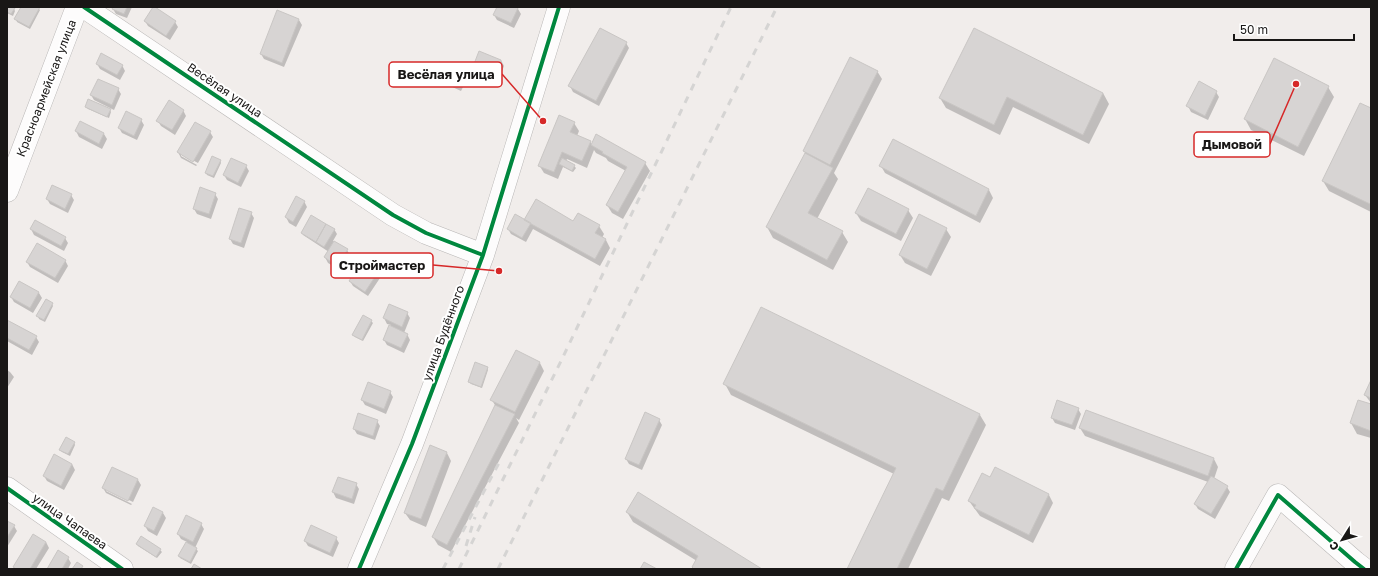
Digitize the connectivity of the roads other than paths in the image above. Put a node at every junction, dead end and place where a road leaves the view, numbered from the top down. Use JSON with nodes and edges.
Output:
{"nodes":[{"id":1,"x":77,"y":7,"type":"edge"},
{"id":2,"x":84,"y":7,"type":"edge"},
{"id":3,"x":559,"y":7,"type":"edge"},
{"id":4,"x":7,"y":191,"type":"edge"},
{"id":5,"x":483,"y":255,"type":"junction"},
{"id":6,"x":7,"y":488,"type":"edge"},
{"id":7,"x":122,"y":569,"type":"edge"},
{"id":8,"x":359,"y":569,"type":"edge"},
{"id":9,"x":1236,"y":569,"type":"edge"},
{"id":10,"x":1364,"y":569,"type":"edge"}],
"edges":[{"from":1,"to":4,"type":"street","name":"Красноармейская улица"},
{"from":2,"to":5,"type":"street","name":"Весёлая улица"},
{"from":3,"to":5,"type":"street","name":"улица Будённого"},
{"from":5,"to":8,"type":"street","name":"улица Будённого"},
{"from":6,"to":7,"type":"street","name":"улица Чапаева"},
{"from":9,"to":10,"type":"street"}]}
